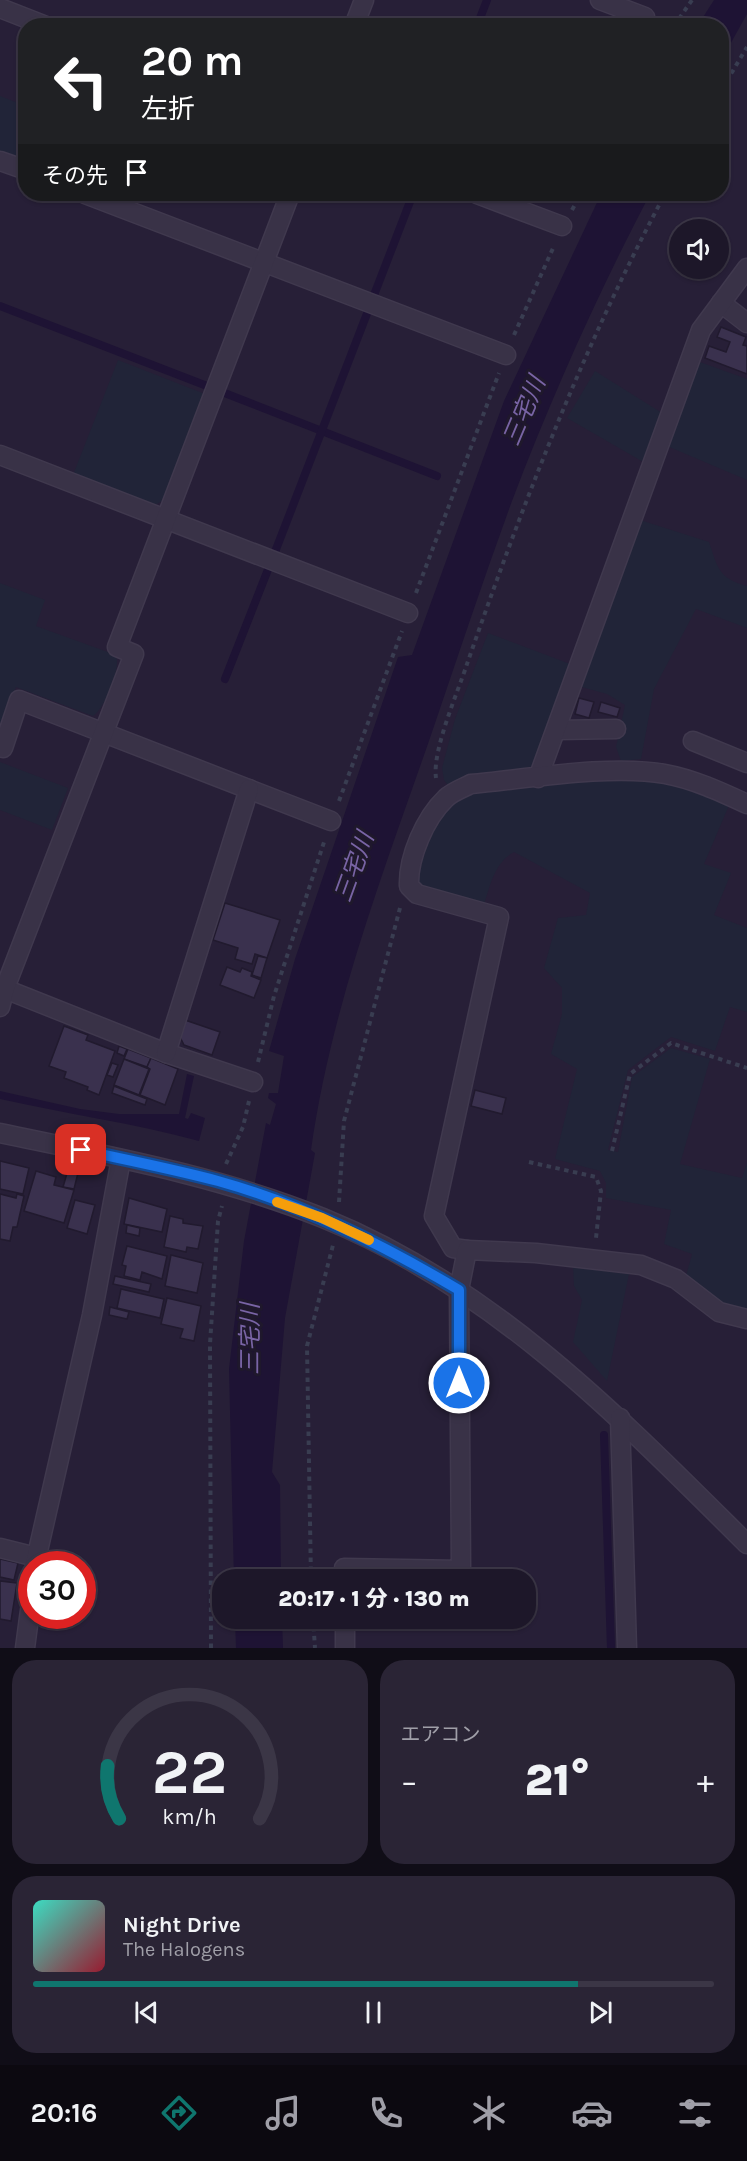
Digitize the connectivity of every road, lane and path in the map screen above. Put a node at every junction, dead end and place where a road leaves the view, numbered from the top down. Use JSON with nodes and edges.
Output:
{"nodes":[{"id":1,"x":364,"y":0,"type":"edge"},
{"id":2,"x":600,"y":0,"type":"edge"},
{"id":3,"x":692,"y":0,"type":"edge"},
{"id":4,"x":0,"y":8,"type":"edge"},
{"id":5,"x":645,"y":17,"type":"dead end"},
{"id":6,"x":26,"y":18,"type":"edge"},
{"id":7,"x":357,"y":18,"type":"edge"},
{"id":8,"x":680,"y":18,"type":"edge"},
{"id":9,"x":747,"y":47,"type":"edge"},
{"id":10,"x":729,"y":77,"type":"edge"},
{"id":11,"x":0,"y":160,"type":"edge"},
{"id":12,"x":18,"y":167,"type":"edge"},
{"id":13,"x":103,"y":201,"type":"edge"},
{"id":14,"x":287,"y":201,"type":"edge"},
{"id":15,"x":496,"y":201,"type":"edge"},
{"id":16,"x":662,"y":201,"type":"edge"},
{"id":17,"x":562,"y":226,"type":"dead end"},
{"id":18,"x":264,"y":263,"type":"junction"},
{"id":19,"x":747,"y":268,"type":"edge"},
{"id":20,"x":721,"y":303,"type":"junction"},
{"id":21,"x":747,"y":323,"type":"edge"},
{"id":22,"x":506,"y":355,"type":"dead end"},
{"id":23,"x":0,"y":455,"type":"edge"},
{"id":24,"x":165,"y":519,"type":"junction"},
{"id":25,"x":408,"y":613,"type":"dead end"},
{"id":26,"x":616,"y":729,"type":"dead end"},
{"id":27,"x":556,"y":730,"type":"junction"},
{"id":28,"x":104,"y":733,"type":"junction"},
{"id":29,"x":693,"y":741,"type":"dead end"},
{"id":30,"x":0,"y":747,"type":"edge"},
{"id":31,"x":747,"y":763,"type":"edge"},
{"id":32,"x":538,"y":778,"type":"junction"},
{"id":33,"x":249,"y":789,"type":"junction"},
{"id":34,"x":448,"y":796,"type":"junction"},
{"id":35,"x":747,"y":804,"type":"edge"},
{"id":36,"x":332,"y":821,"type":"dead end"},
{"id":37,"x":2,"y":988,"type":"edge"},
{"id":38,"x":0,"y":1007,"type":"edge"},
{"id":39,"x":166,"y":1053,"type":"junction"},
{"id":40,"x":747,"y":1068,"type":"edge"},
{"id":41,"x":253,"y":1082,"type":"joint"},
{"id":42,"x":0,"y":1133,"type":"edge"},
{"id":43,"x":612,"y":1150,"type":"dead end"},
{"id":44,"x":121,"y":1159,"type":"junction"},
{"id":45,"x":529,"y":1162,"type":"dead end"},
{"id":46,"x":227,"y":1184,"type":"junction"},
{"id":47,"x":467,"y":1250,"type":"junction"},
{"id":48,"x":593,"y":1260,"type":"junction"},
{"id":49,"x":459,"y":1290,"type":"junction"},
{"id":50,"x":747,"y":1319,"type":"edge"},
{"id":51,"x":620,"y":1418,"type":"junction"},
{"id":52,"x":747,"y":1544,"type":"edge"},
{"id":53,"x":0,"y":1548,"type":"edge"},
{"id":54,"x":38,"y":1551,"type":"edge"},
{"id":55,"x":18,"y":1554,"type":"edge"},
{"id":56,"x":344,"y":1569,"type":"edge"},
{"id":57,"x":402,"y":1569,"type":"edge"},
{"id":58,"x":461,"y":1569,"type":"edge"},
{"id":59,"x":28,"y":1629,"type":"edge"},
{"id":60,"x":314,"y":1629,"type":"edge"},
{"id":61,"x":345,"y":1629,"type":"edge"},
{"id":62,"x":628,"y":1647,"type":"edge"},
{"id":63,"x":25,"y":1648,"type":"edge"},
{"id":64,"x":211,"y":1648,"type":"edge"},
{"id":65,"x":315,"y":1648,"type":"edge"},
{"id":66,"x":345,"y":1648,"type":"edge"}],
"edges":[{"from":1,"to":7,"type":"street"},
{"from":2,"to":5,"type":"street"},
{"from":3,"to":8,"type":"path"},
{"from":4,"to":6,"type":"street"},
{"from":9,"to":10,"type":"path"},
{"from":11,"to":12,"type":"street"},
{"from":13,"to":18,"type":"street"},
{"from":14,"to":18,"type":"street"},
{"from":15,"to":17,"type":"street"},
{"from":16,"to":34,"type":"path"},
{"from":18,"to":22,"type":"street"},
{"from":18,"to":24,"type":"street"},
{"from":19,"to":20,"type":"street"},
{"from":20,"to":21,"type":"street"},
{"from":20,"to":27,"type":"street"},
{"from":23,"to":24,"type":"street"},
{"from":24,"to":25,"type":"street"},
{"from":24,"to":28,"type":"street"},
{"from":26,"to":27,"type":"street"},
{"from":27,"to":32,"type":"street"},
{"from":28,"to":30,"type":"street"},
{"from":28,"to":33,"type":"street"},
{"from":28,"to":37,"type":"street"},
{"from":29,"to":31,"type":"street"},
{"from":32,"to":34,"type":"street"},
{"from":32,"to":35,"type":"street"},
{"from":33,"to":36,"type":"street"},
{"from":33,"to":39,"type":"street"},
{"from":34,"to":47,"type":"street"},
{"from":37,"to":38,"type":"street"},
{"from":37,"to":39,"type":"street"},
{"from":39,"to":41,"type":"street"},
{"from":40,"to":43,"type":"path"},
{"from":41,"to":46,"type":"path"},
{"from":42,"to":44,"type":"street"},
{"from":44,"to":46,"type":"street"},
{"from":44,"to":54,"type":"street"},
{"from":45,"to":48,"type":"path"},
{"from":46,"to":49,"type":"street"},
{"from":46,"to":64,"type":"path"},
{"from":47,"to":48,"type":"street"},
{"from":47,"to":49,"type":"street"},
{"from":48,"to":50,"type":"street"},
{"from":49,"to":51,"type":"street"},
{"from":49,"to":58,"type":"street"},
{"from":51,"to":52,"type":"street"},
{"from":51,"to":62,"type":"street"},
{"from":53,"to":55,"type":"street"},
{"from":56,"to":57,"type":"street"},
{"from":59,"to":63,"type":"street"},
{"from":60,"to":65,"type":"path"},
{"from":61,"to":66,"type":"street"}]}
